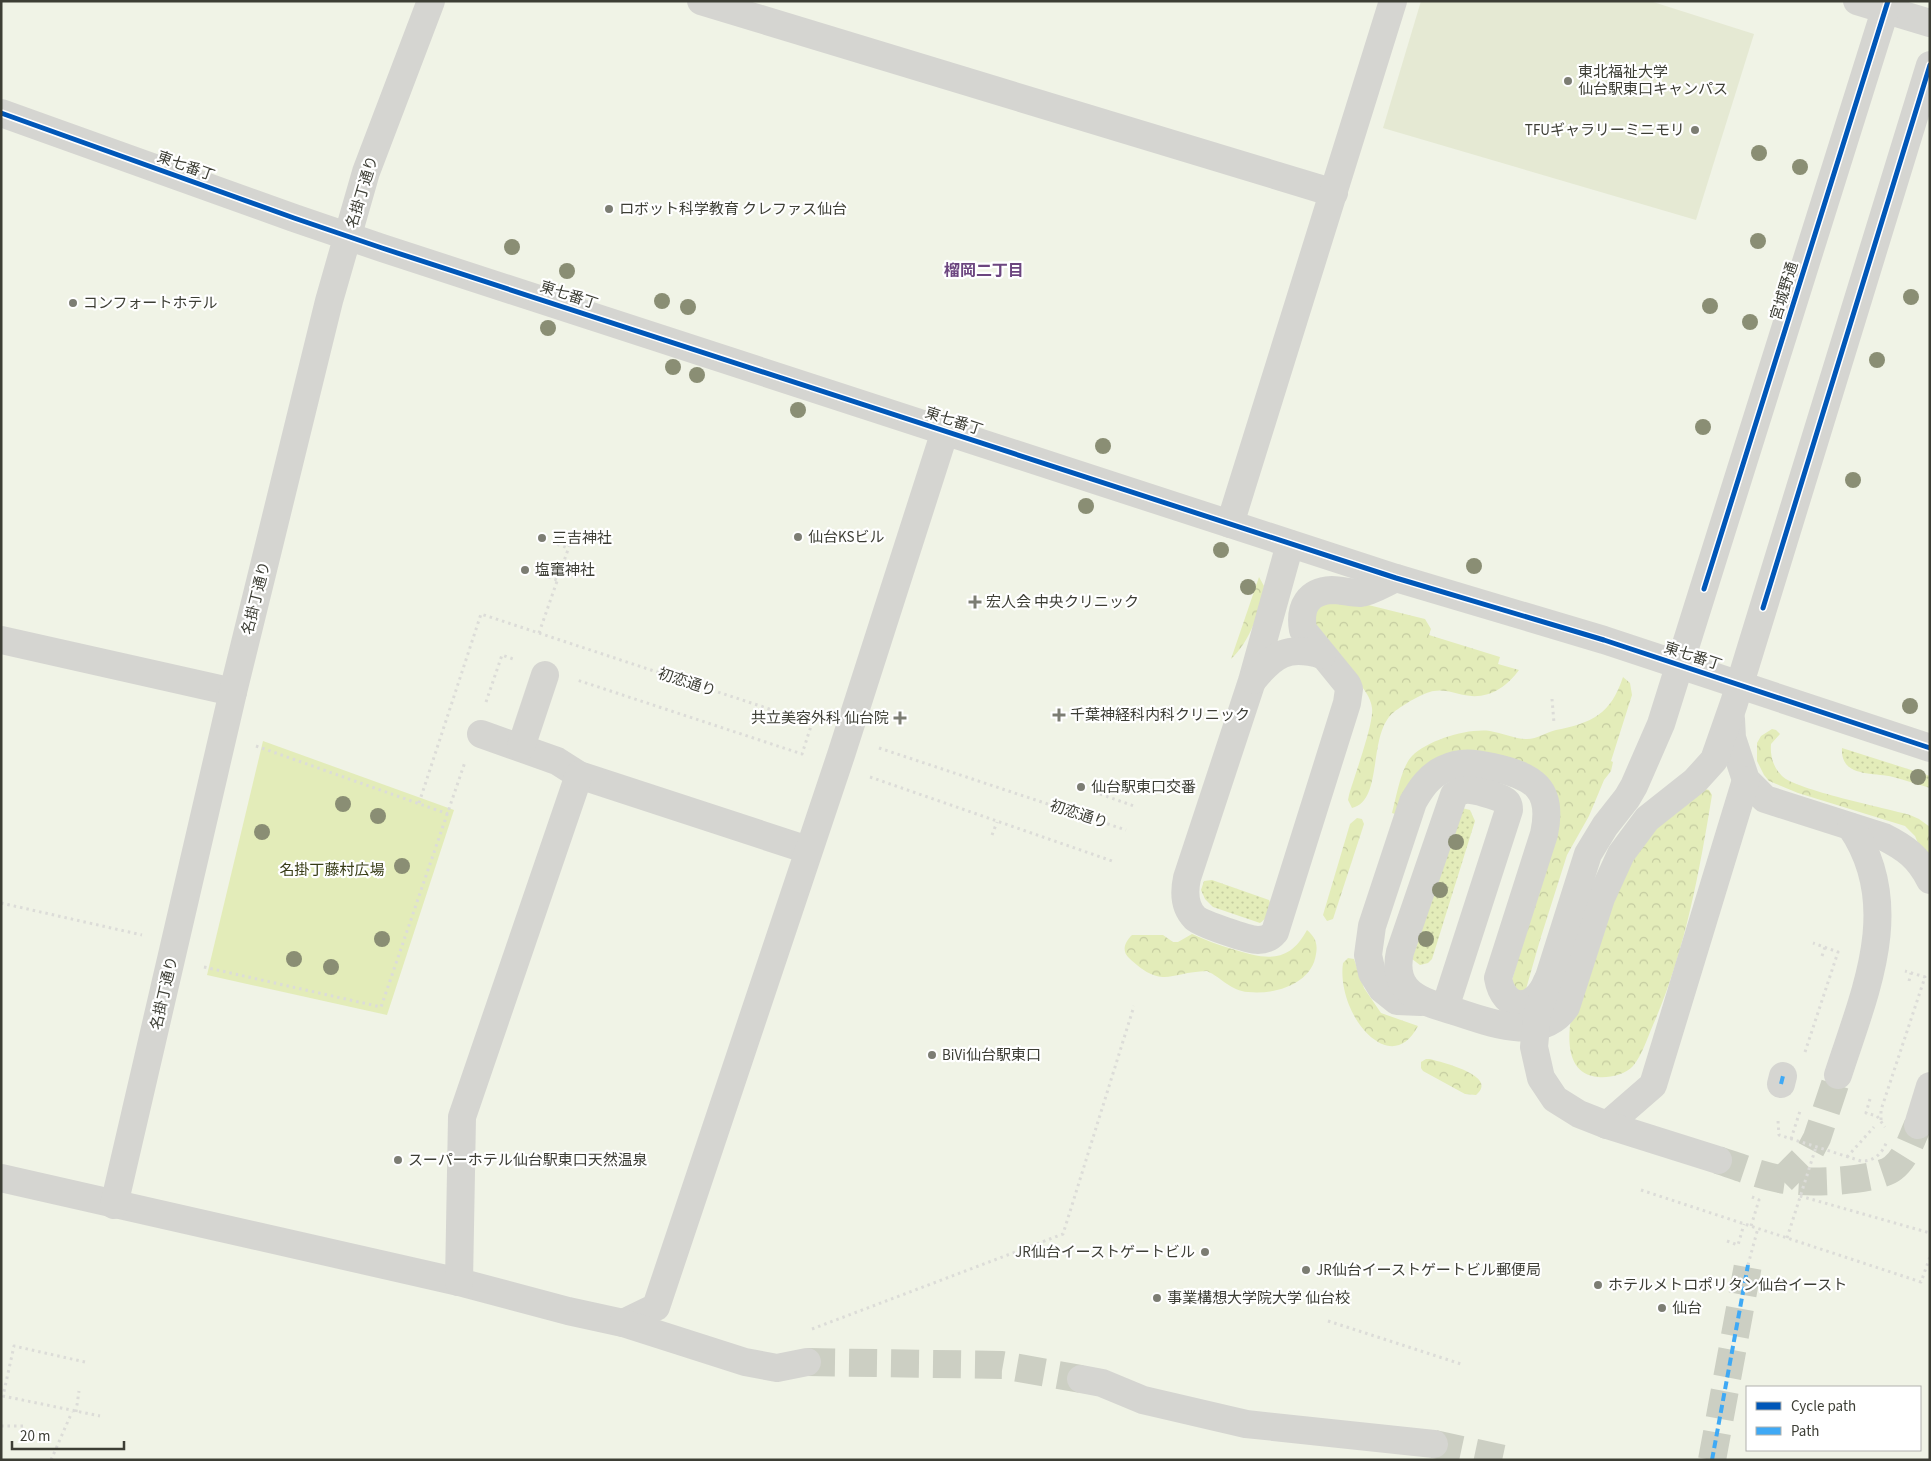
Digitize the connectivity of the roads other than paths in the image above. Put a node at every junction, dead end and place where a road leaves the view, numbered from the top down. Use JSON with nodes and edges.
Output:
{"nodes":[{"id":1,"x":431,"y":1,"type":"edge"},
{"id":2,"x":702,"y":1,"type":"edge"},
{"id":3,"x":1393,"y":1,"type":"edge"},
{"id":4,"x":1857,"y":1,"type":"edge"},
{"id":5,"x":1887,"y":6,"type":"edge"},
{"id":6,"x":1930,"y":23,"type":"edge"},
{"id":7,"x":1930,"y":65,"type":"edge"},
{"id":8,"x":1,"y":113,"type":"edge"},
{"id":9,"x":1334,"y":193,"type":"junction"},
{"id":10,"x":348,"y":236,"type":"junction"},
{"id":11,"x":945,"y":431,"type":"junction"},
{"id":12,"x":1230,"y":524,"type":"junction"},
{"id":13,"x":1290,"y":544,"type":"junction"},
{"id":14,"x":1396,"y":578,"type":"junction"},
{"id":15,"x":1,"y":640,"type":"edge"},
{"id":16,"x":1322,"y":655,"type":"junction"},
{"id":17,"x":1680,"y":665,"type":"junction"},
{"id":18,"x":558,"y":677,"type":"road end"},
{"id":19,"x":1252,"y":681,"type":"junction"},
{"id":20,"x":233,"y":692,"type":"junction"},
{"id":21,"x":1736,"y":693,"type":"junction"},
{"id":22,"x":481,"y":734,"type":"dead end"},
{"id":23,"x":521,"y":747,"type":"junction"},
{"id":24,"x":1930,"y":748,"type":"edge"},
{"id":25,"x":579,"y":775,"type":"junction"},
{"id":26,"x":1746,"y":780,"type":"junction"},
{"id":27,"x":1851,"y":827,"type":"junction"},
{"id":28,"x":808,"y":850,"type":"junction"},
{"id":29,"x":1930,"y":880,"type":"edge"},
{"id":30,"x":1552,"y":968,"type":"junction"},
{"id":31,"x":1436,"y":1005,"type":"junction"},
{"id":32,"x":1533,"y":1026,"type":"junction"},
{"id":33,"x":1838,"y":1075,"type":"tunnel mouth"},
{"id":34,"x":1930,"y":1086,"type":"edge"},
{"id":35,"x":1607,"y":1125,"type":"junction"},
{"id":36,"x":1918,"y":1125,"type":"tunnel mouth"},
{"id":37,"x":1718,"y":1160,"type":"tunnel mouth"},
{"id":38,"x":1,"y":1178,"type":"edge"},
{"id":39,"x":114,"y":1205,"type":"junction"},
{"id":40,"x":460,"y":1282,"type":"junction"},
{"id":41,"x":623,"y":1323,"type":"junction"},
{"id":42,"x":806,"y":1362,"type":"tunnel mouth"},
{"id":43,"x":1081,"y":1379,"type":"tunnel mouth"},
{"id":44,"x":1434,"y":1444,"type":"tunnel mouth"}],
"edges":[{"from":1,"to":10,"type":"street","name":"名掛丁通り"},
{"from":2,"to":9,"type":"street"},
{"from":3,"to":9,"type":"street"},
{"from":4,"to":5,"type":"street"},
{"from":5,"to":6,"type":"street"},
{"from":5,"to":17,"type":"street","name":"宮城野通"},
{"from":7,"to":21,"type":"street"},
{"from":8,"to":10,"type":"street","name":"東七番丁"},
{"from":9,"to":12,"type":"street"},
{"from":10,"to":11,"type":"street","name":"東七番丁"},
{"from":10,"to":20,"type":"street","name":"名掛丁通り"},
{"from":11,"to":12,"type":"street","name":"東七番丁"},
{"from":11,"to":28,"type":"street"},
{"from":12,"to":13,"type":"street","name":"東七番丁"},
{"from":13,"to":14,"type":"street","name":"東七番丁"},
{"from":13,"to":19,"type":"street"},
{"from":14,"to":16,"type":"street"},
{"from":14,"to":17,"type":"street","name":"東七番丁"},
{"from":15,"to":20,"type":"street"},
{"from":16,"to":19,"type":"street"},
{"from":16,"to":19,"type":"street"},
{"from":17,"to":21,"type":"street","name":"東七番丁"},
{"from":17,"to":30,"type":"street","name":"宮城野通"},
{"from":18,"to":23,"type":"street"},
{"from":20,"to":39,"type":"street","name":"名掛丁通り"},
{"from":21,"to":24,"type":"street","name":"東七番丁"},
{"from":21,"to":26,"type":"street"},
{"from":21,"to":32,"type":"street"},
{"from":22,"to":23,"type":"street"},
{"from":23,"to":25,"type":"street"},
{"from":25,"to":28,"type":"street"},
{"from":25,"to":40,"type":"street"},
{"from":26,"to":27,"type":"street"},
{"from":26,"to":35,"type":"street"},
{"from":27,"to":29,"type":"street"},
{"from":27,"to":33,"type":"street"},
{"from":28,"to":41,"type":"street"},
{"from":30,"to":31,"type":"street"},
{"from":30,"to":32,"type":"street"},
{"from":31,"to":31,"type":"street"},
{"from":31,"to":32,"type":"street"},
{"from":32,"to":35,"type":"street"},
{"from":34,"to":36,"type":"street"},
{"from":35,"to":37,"type":"street"},
{"from":38,"to":39,"type":"street"},
{"from":39,"to":40,"type":"street"},
{"from":40,"to":41,"type":"street"},
{"from":41,"to":42,"type":"street"},
{"from":43,"to":44,"type":"street"}]}
